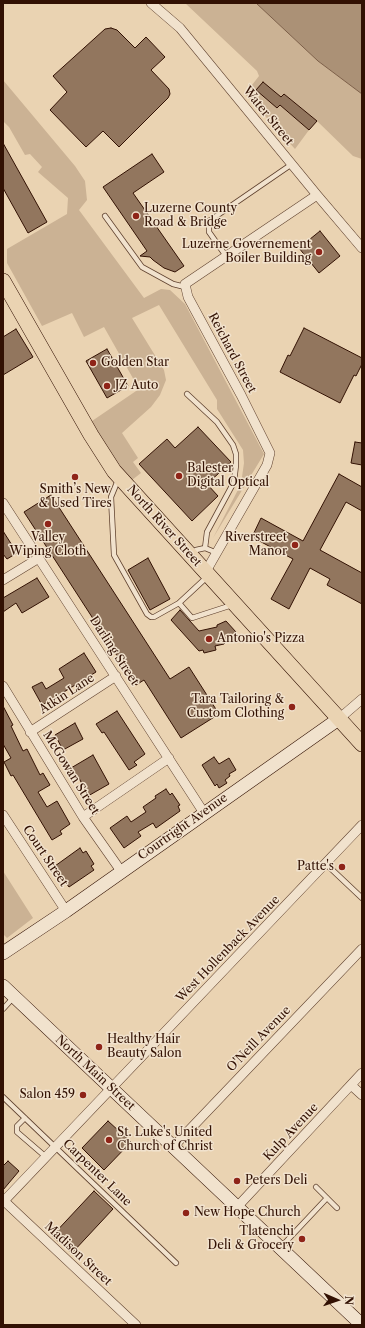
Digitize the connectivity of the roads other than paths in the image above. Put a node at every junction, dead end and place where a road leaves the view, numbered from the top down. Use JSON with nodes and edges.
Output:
{"nodes":[{"id":1,"x":151,"y":3,"type":"edge"},
{"id":2,"x":292,"y":164,"type":"junction"},
{"id":3,"x":317,"y":195,"type":"junction"},
{"id":4,"x":105,"y":216,"type":"dead end"},
{"id":5,"x":362,"y":248,"type":"edge"},
{"id":6,"x":226,"y":256,"type":"junction"},
{"id":7,"x":3,"y":281,"type":"edge"},
{"id":8,"x":186,"y":287,"type":"junction"},
{"id":9,"x":187,"y":394,"type":"dead end"},
{"id":10,"x":119,"y":477,"type":"junction"},
{"id":11,"x":3,"y":504,"type":"edge"},
{"id":12,"x":205,"y":548,"type":"junction"},
{"id":13,"x":217,"y":553,"type":"junction"},
{"id":14,"x":191,"y":557,"type":"junction"},
{"id":15,"x":39,"y":558,"type":"junction"},
{"id":16,"x":207,"y":575,"type":"junction"},
{"id":17,"x":3,"y":580,"type":"edge"},
{"id":18,"x":179,"y":603,"type":"junction"},
{"id":19,"x":235,"y":604,"type":"junction"},
{"id":20,"x":116,"y":676,"type":"junction"},
{"id":21,"x":3,"y":686,"type":"edge"},
{"id":22,"x":362,"y":699,"type":"edge"},
{"id":23,"x":340,"y":718,"type":"junction"},
{"id":24,"x":30,"y":732,"type":"junction"},
{"id":25,"x":362,"y":744,"type":"edge"},
{"id":26,"x":169,"y":758,"type":"junction"},
{"id":27,"x":204,"y":813,"type":"junction"},
{"id":28,"x":3,"y":815,"type":"edge"},
{"id":29,"x":83,"y":817,"type":"junction"},
{"id":30,"x":362,"y":825,"type":"edge"},
{"id":31,"x":326,"y":864,"type":"junction"},
{"id":32,"x":121,"y":871,"type":"junction"},
{"id":33,"x":362,"y":898,"type":"edge"},
{"id":34,"x":66,"y":910,"type":"junction"},
{"id":35,"x":362,"y":949,"type":"edge"},
{"id":36,"x":3,"y":953,"type":"edge"},
{"id":37,"x":3,"y":986,"type":"edge"},
{"id":38,"x":14,"y":996,"type":"junction"},
{"id":39,"x":3,"y":1009,"type":"edge"},
{"id":40,"x":362,"y":1073,"type":"edge"},
{"id":41,"x":351,"y":1085,"type":"junction"},
{"id":42,"x":112,"y":1088,"type":"junction"},
{"id":43,"x":362,"y":1095,"type":"edge"},
{"id":44,"x":3,"y":1097,"type":"edge"},
{"id":45,"x":25,"y":1118,"type":"junction"},
{"id":46,"x":56,"y":1146,"type":"junction"},
{"id":47,"x":174,"y":1146,"type":"junction"},
{"id":48,"x":46,"y":1157,"type":"junction"},
{"id":49,"x":316,"y":1187,"type":"dead end"},
{"id":50,"x":327,"y":1198,"type":"junction"},
{"id":51,"x":3,"y":1201,"type":"edge"},
{"id":52,"x":238,"y":1206,"type":"junction"},
{"id":53,"x":337,"y":1208,"type":"dead end"},
{"id":54,"x":281,"y":1247,"type":"junction"},
{"id":55,"x":176,"y":1264,"type":"dead end"},
{"id":56,"x":362,"y":1324,"type":"edge"},
{"id":57,"x":136,"y":1325,"type":"edge"}],
"edges":[{"from":1,"to":2,"type":"street","name":"Water Street"},
{"from":2,"to":3,"type":"street","name":"Water Street"},
{"from":2,"to":6,"type":"lane"},
{"from":3,"to":5,"type":"street","name":"Water Street"},
{"from":3,"to":6,"type":"street"},
{"from":4,"to":8,"type":"lane"},
{"from":6,"to":8,"type":"street"},
{"from":7,"to":10,"type":"main road","name":"North River Street"},
{"from":8,"to":13,"type":"street","name":"Reichard Street"},
{"from":9,"to":12,"type":"lane"},
{"from":10,"to":14,"type":"main road","name":"North River Street"},
{"from":10,"to":18,"type":"lane"},
{"from":11,"to":15,"type":"street","name":"Darling Street"},
{"from":12,"to":13,"type":"lane"},
{"from":12,"to":14,"type":"lane"},
{"from":13,"to":16,"type":"street","name":"Reichard Street"},
{"from":14,"to":16,"type":"main road","name":"North River Street"},
{"from":15,"to":17,"type":"street"},
{"from":15,"to":20,"type":"street","name":"Darling Street"},
{"from":16,"to":18,"type":"lane"},
{"from":16,"to":19,"type":"main road","name":"North River Street"},
{"from":18,"to":19,"type":"lane"},
{"from":19,"to":23,"type":"main road","name":"North River Street"},
{"from":20,"to":24,"type":"street","name":"Atkin Lane"},
{"from":20,"to":26,"type":"street","name":"Darling Street"},
{"from":21,"to":24,"type":"street","name":"McGowan Street"},
{"from":22,"to":23,"type":"street","name":"Courtright Avenue"},
{"from":23,"to":25,"type":"main road","name":"North River Street"},
{"from":23,"to":27,"type":"main road","name":"Courtright Avenue"},
{"from":24,"to":29,"type":"street","name":"McGowan Street"},
{"from":26,"to":27,"type":"street","name":"Darling Street"},
{"from":26,"to":29,"type":"street"},
{"from":27,"to":32,"type":"main road","name":"Courtright Avenue"},
{"from":28,"to":34,"type":"street","name":"Court Street"},
{"from":29,"to":32,"type":"street","name":"McGowan Street"},
{"from":30,"to":31,"type":"street","name":"West Hollenback Avenue"},
{"from":31,"to":33,"type":"lane"},
{"from":31,"to":42,"type":"street","name":"West Hollenback Avenue"},
{"from":32,"to":34,"type":"main road","name":"Courtright Avenue"},
{"from":34,"to":36,"type":"main road","name":"Courtright Avenue"},
{"from":35,"to":47,"type":"street","name":"O'Neill Avenue"},
{"from":37,"to":38,"type":"main road","name":"North Main Street"},
{"from":38,"to":39,"type":"lane"},
{"from":38,"to":42,"type":"main road","name":"North Main Street"},
{"from":40,"to":41,"type":"street","name":"Kulp Avenue"},
{"from":41,"to":43,"type":"street"},
{"from":41,"to":52,"type":"street","name":"Kulp Avenue"},
{"from":42,"to":46,"type":"street","name":"West Hollenback Avenue"},
{"from":42,"to":47,"type":"main road","name":"North Main Street"},
{"from":44,"to":45,"type":"lane","name":"Carpenter Lane"},
{"from":45,"to":46,"type":"lane","name":"Carpenter Lane"},
{"from":45,"to":48,"type":"lane"},
{"from":46,"to":48,"type":"street","name":"West Hollenback Avenue"},
{"from":46,"to":55,"type":"lane","name":"Carpenter Lane"},
{"from":47,"to":52,"type":"main road","name":"North Main Street"},
{"from":48,"to":51,"type":"street","name":"West Hollenback Avenue"},
{"from":49,"to":50,"type":"lane"},
{"from":50,"to":53,"type":"lane"},
{"from":50,"to":54,"type":"lane"},
{"from":51,"to":57,"type":"street","name":"Madison Street"},
{"from":52,"to":54,"type":"main road","name":"North Main Street"},
{"from":54,"to":56,"type":"main road","name":"North Main Street"}]}
